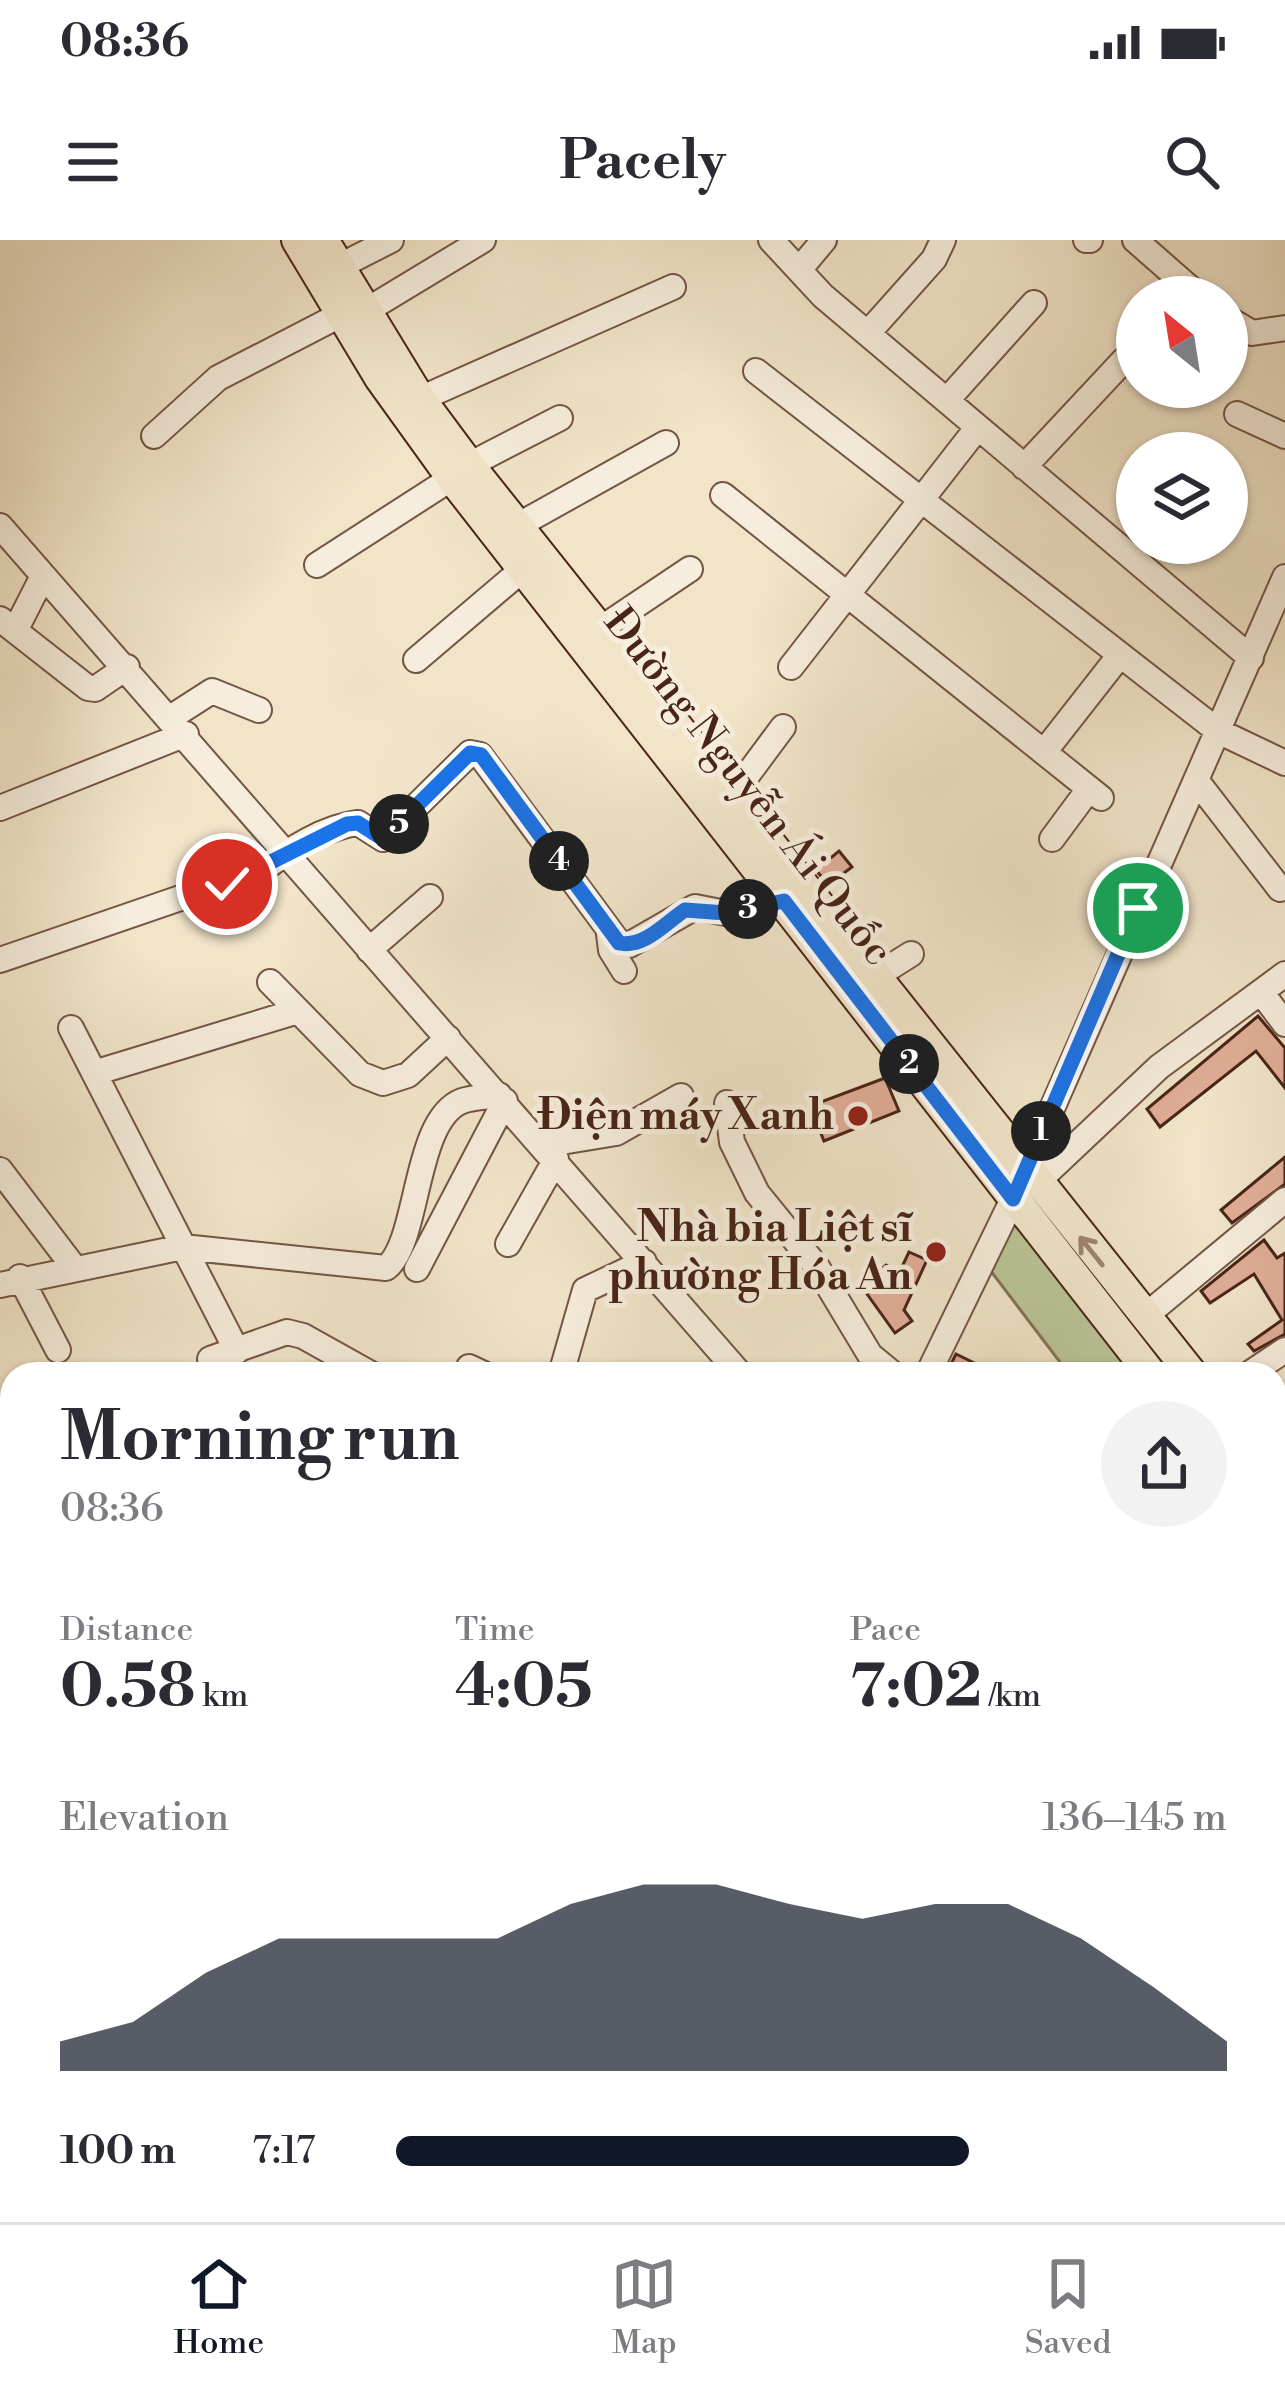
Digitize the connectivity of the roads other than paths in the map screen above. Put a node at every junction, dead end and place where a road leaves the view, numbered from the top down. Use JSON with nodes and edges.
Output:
{"nodes":[{"id":1,"x":297,"y":240,"type":"edge"},
{"id":2,"x":391,"y":240,"type":"edge"},
{"id":3,"x":483,"y":240,"type":"edge"},
{"id":4,"x":771,"y":240,"type":"edge"},
{"id":5,"x":824,"y":240,"type":"edge"},
{"id":6,"x":944,"y":240,"type":"edge"},
{"id":7,"x":1135,"y":240,"type":"edge"},
{"id":8,"x":331,"y":254,"type":"edge"},
{"id":9,"x":799,"y":270,"type":"junction"},
{"id":10,"x":1171,"y":276,"type":"edge"},
{"id":11,"x":673,"y":287,"type":"dead end"},
{"id":12,"x":1034,"y":303,"type":"dead end"},
{"id":13,"x":352,"y":313,"type":"junction"},
{"id":14,"x":1285,"y":328,"type":"edge"},
{"id":15,"x":1248,"y":331,"type":"edge"},
{"id":16,"x":868,"y":333,"type":"junction"},
{"id":17,"x":1116,"y":369,"type":"edge"},
{"id":18,"x":756,"y":371,"type":"dead end"},
{"id":19,"x":420,"y":400,"type":"junction"},
{"id":20,"x":947,"y":400,"type":"junction"},
{"id":21,"x":1237,"y":414,"type":"dead end"},
{"id":22,"x":560,"y":418,"type":"dead end"},
{"id":23,"x":978,"y":428,"type":"junction"},
{"id":24,"x":154,"y":436,"type":"dead end"},
{"id":25,"x":1285,"y":436,"type":"edge"},
{"id":26,"x":666,"y":443,"type":"dead end"},
{"id":27,"x":1024,"y":467,"type":"junction"},
{"id":28,"x":460,"y":472,"type":"junction"},
{"id":29,"x":723,"y":494,"type":"dead end"},
{"id":30,"x":919,"y":498,"type":"junction"},
{"id":31,"x":0,"y":526,"type":"edge"},
{"id":32,"x":518,"y":526,"type":"junction"},
{"id":33,"x":532,"y":562,"type":"junction"},
{"id":34,"x":317,"y":565,"type":"dead end"},
{"id":35,"x":690,"y":568,"type":"dead end"},
{"id":36,"x":43,"y":576,"type":"junction"},
{"id":37,"x":1285,"y":577,"type":"edge"},
{"id":38,"x":848,"y":591,"type":"junction"},
{"id":39,"x":8,"y":623,"type":"edge"},
{"id":40,"x":599,"y":630,"type":"junction"},
{"id":41,"x":1120,"y":655,"type":"junction"},
{"id":42,"x":1251,"y":658,"type":"junction"},
{"id":43,"x":416,"y":660,"type":"dead end"},
{"id":44,"x":127,"y":667,"type":"junction"},
{"id":45,"x":790,"y":667,"type":"dead end"},
{"id":46,"x":259,"y":710,"type":"dead end"},
{"id":47,"x":178,"y":726,"type":"junction"},
{"id":48,"x":783,"y":727,"type":"dead end"},
{"id":49,"x":1218,"y":731,"type":"junction"},
{"id":50,"x":1044,"y":752,"type":"junction"},
{"id":51,"x":1285,"y":763,"type":"edge"},
{"id":52,"x":1196,"y":780,"type":"junction"},
{"id":53,"x":731,"y":797,"type":"junction"},
{"id":54,"x":0,"y":808,"type":"edge"},
{"id":55,"x":1052,"y":839,"type":"dead end"},
{"id":56,"x":288,"y":851,"type":"junction"},
{"id":57,"x":1280,"y":889,"type":"dead end"},
{"id":58,"x":430,"y":897,"type":"dead end"},
{"id":59,"x":784,"y":901,"type":"junction"},
{"id":60,"x":609,"y":934,"type":"junction"},
{"id":61,"x":369,"y":950,"type":"junction"},
{"id":62,"x":911,"y":954,"type":"dead end"},
{"id":63,"x":0,"y":960,"type":"edge"},
{"id":64,"x":624,"y":970,"type":"dead end"},
{"id":65,"x":1285,"y":974,"type":"edge"},
{"id":66,"x":873,"y":978,"type":"junction"},
{"id":67,"x":269,"y":982,"type":"dead end"},
{"id":68,"x":1261,"y":992,"type":"junction"},
{"id":69,"x":298,"y":1011,"type":"junction"},
{"id":70,"x":1285,"y":1024,"type":"edge"},
{"id":71,"x":71,"y":1028,"type":"dead end"},
{"id":72,"x":448,"y":1039,"type":"junction"},
{"id":73,"x":94,"y":1073,"type":"junction"},
{"id":74,"x":681,"y":1096,"type":"dead end"},
{"id":75,"x":502,"y":1098,"type":"junction"},
{"id":76,"x":727,"y":1103,"type":"dead end"},
{"id":77,"x":549,"y":1152,"type":"junction"},
{"id":78,"x":0,"y":1170,"type":"edge"},
{"id":79,"x":1024,"y":1184,"type":"junction"},
{"id":80,"x":1285,"y":1200,"type":"edge"},
{"id":81,"x":508,"y":1244,"type":"dead end"},
{"id":82,"x":183,"y":1246,"type":"junction"},
{"id":83,"x":644,"y":1262,"type":"junction"},
{"id":84,"x":73,"y":1266,"type":"junction"},
{"id":85,"x":417,"y":1269,"type":"dead end"},
{"id":86,"x":10,"y":1281,"type":"edge"},
{"id":87,"x":1144,"y":1317,"type":"junction"},
{"id":88,"x":58,"y":1350,"type":"dead end"},
{"id":89,"x":237,"y":1351,"type":"junction"},
{"id":90,"x":210,"y":1362,"type":"edge"},
{"id":91,"x":350,"y":1362,"type":"edge"},
{"id":92,"x":565,"y":1362,"type":"edge"},
{"id":93,"x":730,"y":1362,"type":"edge"},
{"id":94,"x":879,"y":1362,"type":"edge"},
{"id":95,"x":934,"y":1362,"type":"edge"},
{"id":96,"x":1142,"y":1362,"type":"edge"},
{"id":97,"x":1182,"y":1362,"type":"edge"}],
"edges":[{"from":1,"to":13,"type":"main road","name":"Đường Nguyễn Ái Quốc"},
{"from":2,"to":8,"type":"street"},
{"from":3,"to":13,"type":"street"},
{"from":4,"to":9,"type":"street"},
{"from":5,"to":9,"type":"street"},
{"from":6,"to":16,"type":"street"},
{"from":7,"to":10,"type":"street"},
{"from":8,"to":13,"type":"main road","name":"Đường Nguyễn Ái Quốc"},
{"from":9,"to":16,"type":"street"},
{"from":11,"to":19,"type":"street"},
{"from":12,"to":20,"type":"street"},
{"from":13,"to":19,"type":"main road","name":"Đường Nguyễn Ái Quốc"},
{"from":13,"to":24,"type":"street"},
{"from":13,"to":28,"type":"main road","name":"Đường Nguyễn Ái Quốc"},
{"from":14,"to":15,"type":"street"},
{"from":16,"to":20,"type":"street"},
{"from":17,"to":27,"type":"street"},
{"from":18,"to":30,"type":"street"},
{"from":19,"to":28,"type":"main road","name":"Đường Nguyễn Ái Quốc"},
{"from":20,"to":23,"type":"street"},
{"from":21,"to":25,"type":"street"},
{"from":22,"to":28,"type":"street"},
{"from":23,"to":27,"type":"street"},
{"from":23,"to":30,"type":"street"},
{"from":26,"to":32,"type":"street"},
{"from":27,"to":42,"type":"street"},
{"from":28,"to":32,"type":"main road","name":"Đường Nguyễn Ái Quốc"},
{"from":28,"to":33,"type":"main road","name":"Đường Nguyễn Ái Quốc"},
{"from":28,"to":34,"type":"street"},
{"from":29,"to":38,"type":"street"},
{"from":30,"to":38,"type":"street"},
{"from":30,"to":41,"type":"street"},
{"from":31,"to":36,"type":"street"},
{"from":32,"to":33,"type":"main road","name":"Đường Nguyễn Ái Quốc"},
{"from":33,"to":40,"type":"main road","name":"Đường Nguyễn Ái Quốc"},
{"from":33,"to":43,"type":"street"},
{"from":33,"to":59,"type":"main road","name":"Đường Nguyễn Ái Quốc"},
{"from":35,"to":40,"type":"street"},
{"from":36,"to":39,"type":"street"},
{"from":36,"to":44,"type":"street"},
{"from":37,"to":42,"type":"street"},
{"from":38,"to":45,"type":"street"},
{"from":38,"to":50,"type":"street"},
{"from":39,"to":44,"type":"street"},
{"from":40,"to":53,"type":"main road","name":"Đường Nguyễn Ái Quốc"},
{"from":41,"to":49,"type":"street"},
{"from":41,"to":50,"type":"street"},
{"from":42,"to":49,"type":"street"},
{"from":44,"to":47,"type":"street"},
{"from":46,"to":47,"type":"street"},
{"from":47,"to":54,"type":"street"},
{"from":47,"to":56,"type":"street"},
{"from":48,"to":53,"type":"street"},
{"from":49,"to":51,"type":"street"},
{"from":49,"to":52,"type":"street"},
{"from":50,"to":55,"type":"street"},
{"from":52,"to":57,"type":"street"},
{"from":52,"to":79,"type":"street"},
{"from":53,"to":66,"type":"main road","name":"Đường Nguyễn Ái Quốc"},
{"from":56,"to":60,"type":"street"},
{"from":56,"to":61,"type":"street"},
{"from":56,"to":63,"type":"street"},
{"from":58,"to":61,"type":"street"},
{"from":59,"to":60,"type":"street"},
{"from":59,"to":79,"type":"main road","name":"Đường Nguyễn Ái Quốc"},
{"from":60,"to":64,"type":"street"},
{"from":61,"to":72,"type":"street"},
{"from":62,"to":66,"type":"street"},
{"from":65,"to":68,"type":"street"},
{"from":66,"to":79,"type":"main road","name":"Đường Nguyễn Ái Quốc"},
{"from":67,"to":69,"type":"street"},
{"from":68,"to":70,"type":"street"},
{"from":68,"to":79,"type":"street"},
{"from":69,"to":72,"type":"street"},
{"from":69,"to":73,"type":"street"},
{"from":71,"to":73,"type":"street"},
{"from":72,"to":75,"type":"street"},
{"from":73,"to":82,"type":"street"},
{"from":74,"to":77,"type":"street"},
{"from":75,"to":77,"type":"street"},
{"from":75,"to":82,"type":"street"},
{"from":75,"to":85,"type":"street"},
{"from":76,"to":94,"type":"street"},
{"from":77,"to":81,"type":"street"},
{"from":77,"to":83,"type":"street"},
{"from":78,"to":84,"type":"street"},
{"from":87,"to":79,"type":"main road","one_way":true},
{"from":79,"to":95,"type":"street"},
{"from":79,"to":96,"type":"main road","name":"Đường Nguyễn Ái Quốc"},
{"from":80,"to":87,"type":"street"},
{"from":82,"to":84,"type":"street"},
{"from":82,"to":89,"type":"street"},
{"from":83,"to":92,"type":"street"},
{"from":83,"to":93,"type":"street"},
{"from":84,"to":86,"type":"street"},
{"from":86,"to":88,"type":"street"},
{"from":87,"to":97,"type":"main road"},
{"from":89,"to":90,"type":"street"},
{"from":89,"to":91,"type":"street"}]}
